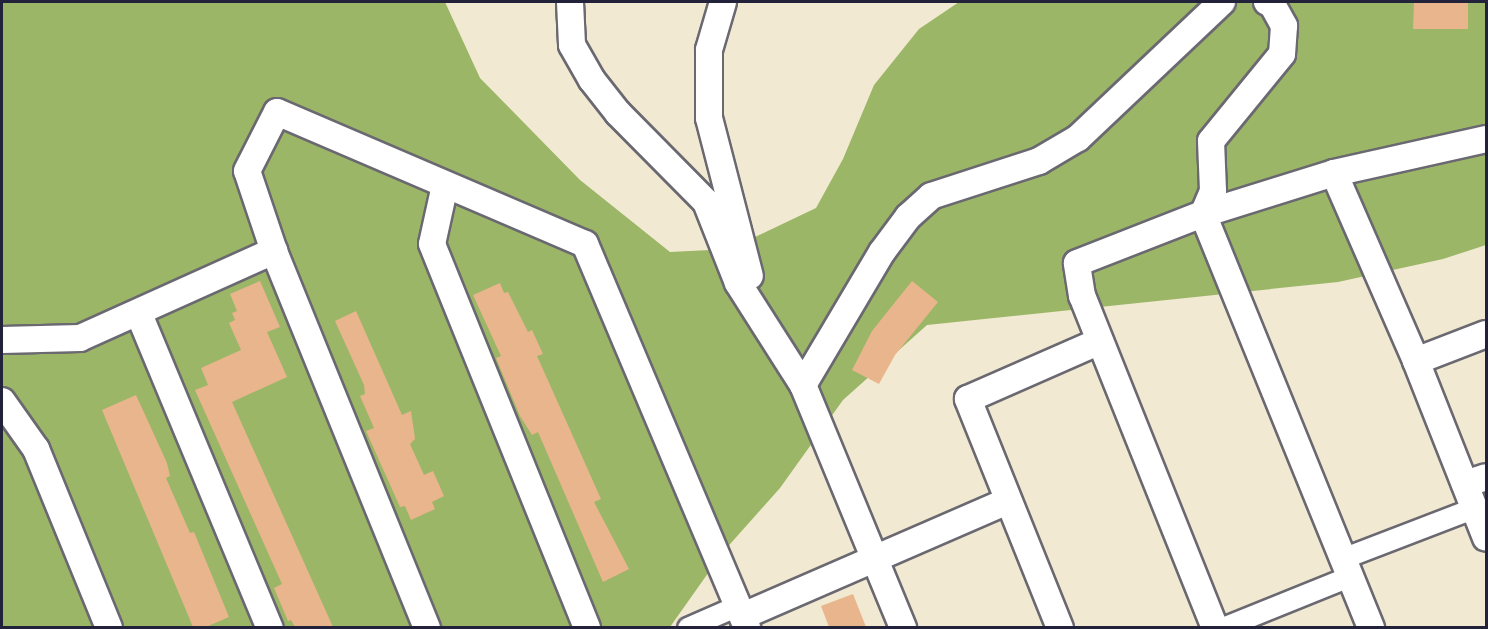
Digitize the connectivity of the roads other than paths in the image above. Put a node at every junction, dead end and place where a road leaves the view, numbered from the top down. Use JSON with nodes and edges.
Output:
{"nodes":[{"id":1,"x":570,"y":2,"type":"edge"},
{"id":2,"x":723,"y":2,"type":"edge"},
{"id":3,"x":1222,"y":2,"type":"edge"},
{"id":4,"x":1266,"y":2,"type":"edge"},
{"id":5,"x":1484,"y":145,"type":"edge"},
{"id":6,"x":1334,"y":173,"type":"junction"},
{"id":7,"x":445,"y":185,"type":"junction"},
{"id":8,"x":1203,"y":214,"type":"junction"},
{"id":9,"x":274,"y":251,"type":"junction"},
{"id":10,"x":139,"y":314,"type":"junction"},
{"id":11,"x":762,"y":323,"type":"junction"},
{"id":12,"x":1486,"y":334,"type":"edge"},
{"id":13,"x":2,"y":340,"type":"edge"},
{"id":14,"x":1100,"y":341,"type":"junction"},
{"id":15,"x":1416,"y":361,"type":"junction"},
{"id":16,"x":803,"y":385,"type":"junction"},
{"id":17,"x":2,"y":401,"type":"edge"},
{"id":18,"x":1475,"y":480,"type":"edge"},
{"id":19,"x":1008,"y":501,"type":"junction"},
{"id":20,"x":1475,"y":508,"type":"junction"},
{"id":21,"x":1486,"y":538,"type":"edge"},
{"id":22,"x":877,"y":561,"type":"junction"},
{"id":23,"x":1349,"y":567,"type":"junction"},
{"id":24,"x":743,"y":617,"type":"edge"},
{"id":25,"x":110,"y":627,"type":"edge"},
{"id":26,"x":270,"y":627,"type":"edge"},
{"id":27,"x":427,"y":627,"type":"edge"},
{"id":28,"x":587,"y":627,"type":"edge"},
{"id":29,"x":688,"y":627,"type":"edge"},
{"id":30,"x":903,"y":627,"type":"edge"},
{"id":31,"x":1060,"y":627,"type":"edge"},
{"id":32,"x":1215,"y":627,"type":"edge"},
{"id":33,"x":1223,"y":627,"type":"edge"},
{"id":34,"x":1371,"y":627,"type":"edge"}],
"edges":[{"from":1,"to":11,"type":"street"},
{"from":2,"to":11,"type":"street"},
{"from":3,"to":16,"type":"street"},
{"from":4,"to":8,"type":"street"},
{"from":5,"to":6,"type":"street"},
{"from":6,"to":8,"type":"street"},
{"from":6,"to":15,"type":"street"},
{"from":7,"to":9,"type":"street"},
{"from":7,"to":24,"type":"street"},
{"from":7,"to":28,"type":"street"},
{"from":8,"to":14,"type":"street"},
{"from":8,"to":23,"type":"street"},
{"from":9,"to":10,"type":"street"},
{"from":9,"to":27,"type":"street"},
{"from":10,"to":13,"type":"street"},
{"from":10,"to":26,"type":"street"},
{"from":11,"to":16,"type":"street"},
{"from":12,"to":15,"type":"street"},
{"from":14,"to":19,"type":"street"},
{"from":14,"to":32,"type":"street"},
{"from":15,"to":18,"type":"street"},
{"from":16,"to":22,"type":"street"},
{"from":17,"to":25,"type":"street"},
{"from":18,"to":20,"type":"street"},
{"from":19,"to":22,"type":"street"},
{"from":19,"to":31,"type":"street"},
{"from":20,"to":21,"type":"street"},
{"from":20,"to":23,"type":"street"},
{"from":22,"to":24,"type":"street"},
{"from":22,"to":30,"type":"street"},
{"from":23,"to":33,"type":"street"},
{"from":23,"to":34,"type":"street"},
{"from":24,"to":29,"type":"street"}]}
